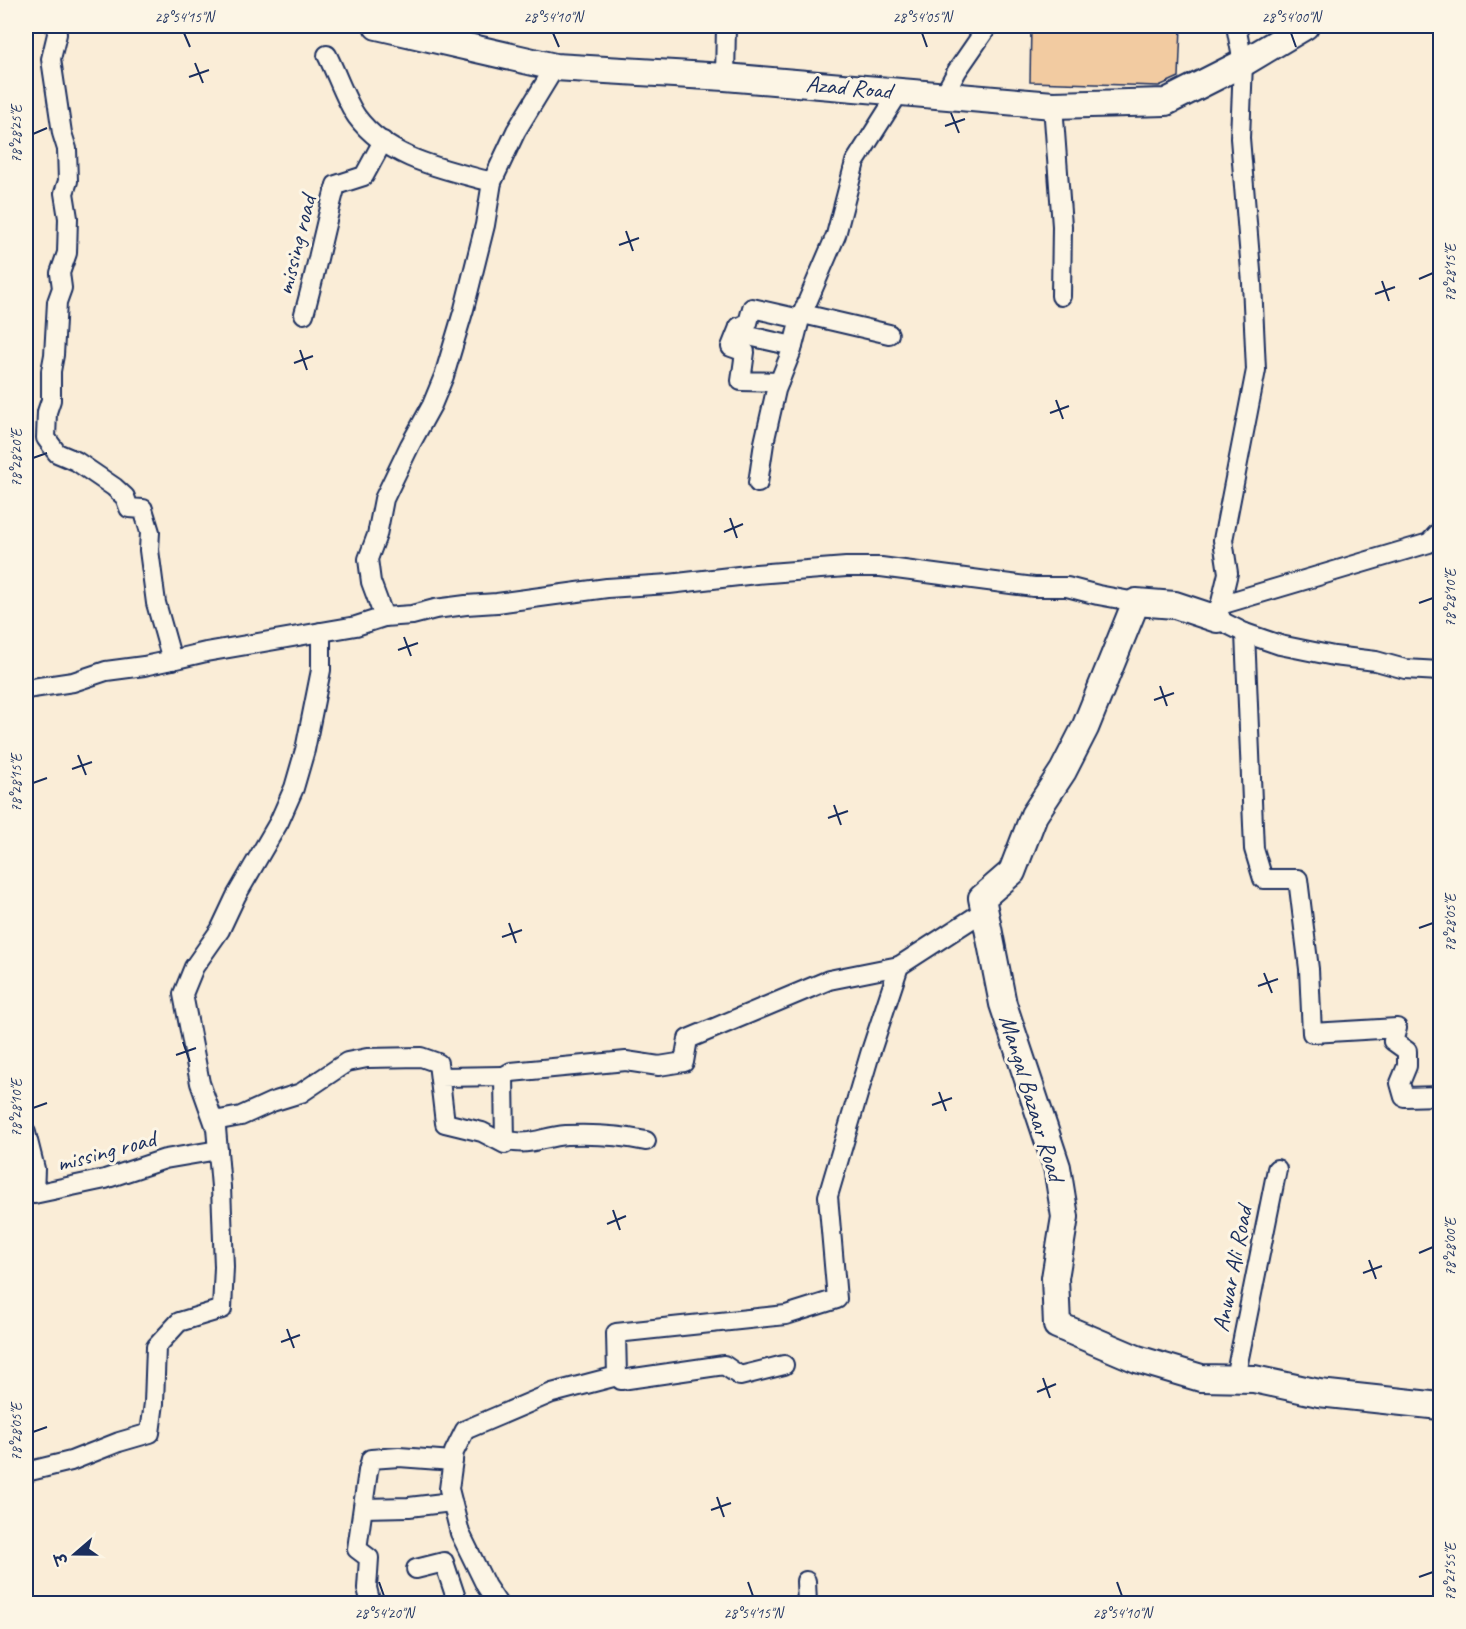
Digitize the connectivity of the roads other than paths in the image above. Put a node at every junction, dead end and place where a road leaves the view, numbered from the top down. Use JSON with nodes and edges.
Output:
{"nodes":[{"id":1,"x":56,"y":26,"type":"edge"},
{"id":2,"x":377,"y":26,"type":"edge"},
{"id":3,"x":726,"y":26,"type":"edge"},
{"id":4,"x":988,"y":26,"type":"edge"},
{"id":5,"x":1236,"y":26,"type":"edge"},
{"id":6,"x":1305,"y":26,"type":"edge"},
{"id":7,"x":327,"y":55,"type":"dead end"},
{"id":8,"x":1243,"y":63,"type":"junction"},
{"id":9,"x":555,"y":67,"type":"junction"},
{"id":10,"x":725,"y":77,"type":"junction"},
{"id":11,"x":900,"y":91,"type":"junction"},
{"id":12,"x":944,"y":95,"type":"junction"},
{"id":13,"x":1053,"y":105,"type":"junction"},
{"id":14,"x":383,"y":141,"type":"junction"},
{"id":15,"x":492,"y":182,"type":"junction"},
{"id":16,"x":1061,"y":296,"type":"dead end"},
{"id":17,"x":304,"y":314,"type":"dead end"},
{"id":18,"x":801,"y":317,"type":"junction"},
{"id":19,"x":740,"y":327,"type":"junction"},
{"id":20,"x":889,"y":334,"type":"dead end"},
{"id":21,"x":793,"y":346,"type":"junction"},
{"id":22,"x":779,"y":382,"type":"junction"},
{"id":23,"x":758,"y":483,"type":"dead end"},
{"id":24,"x":1440,"y":531,"type":"edge"},
{"id":25,"x":1136,"y":602,"type":"junction"},
{"id":26,"x":1219,"y":612,"type":"junction"},
{"id":27,"x":384,"y":617,"type":"junction"},
{"id":28,"x":321,"y":632,"type":"junction"},
{"id":29,"x":1245,"y":633,"type":"junction"},
{"id":30,"x":172,"y":660,"type":"junction"},
{"id":31,"x":1440,"y":671,"type":"edge"},
{"id":32,"x":26,"y":689,"type":"edge"},
{"id":33,"x":984,"y":911,"type":"junction"},
{"id":34,"x":899,"y":966,"type":"junction"},
{"id":35,"x":504,"y":1076,"type":"junction"},
{"id":36,"x":440,"y":1077,"type":"junction"},
{"id":37,"x":1440,"y":1096,"type":"edge"},
{"id":38,"x":214,"y":1121,"type":"junction"},
{"id":39,"x":26,"y":1133,"type":"edge"},
{"id":40,"x":505,"y":1140,"type":"junction"},
{"id":41,"x":646,"y":1141,"type":"dead end"},
{"id":42,"x":218,"y":1150,"type":"junction"},
{"id":43,"x":1277,"y":1169,"type":"dead end"},
{"id":44,"x":784,"y":1365,"type":"dead end"},
{"id":45,"x":617,"y":1376,"type":"junction"},
{"id":46,"x":1235,"y":1378,"type":"junction"},
{"id":47,"x":1440,"y":1406,"type":"edge"},
{"id":48,"x":453,"y":1461,"type":"junction"},
{"id":49,"x":26,"y":1472,"type":"edge"},
{"id":50,"x":452,"y":1502,"type":"junction"},
{"id":51,"x":363,"y":1508,"type":"junction"},
{"id":52,"x":416,"y":1569,"type":"dead end"},
{"id":53,"x":806,"y":1581,"type":"dead end"},
{"id":54,"x":371,"y":1604,"type":"edge"},
{"id":55,"x":458,"y":1604,"type":"edge"},
{"id":56,"x":498,"y":1604,"type":"edge"},
{"id":57,"x":807,"y":1604,"type":"edge"}],
"edges":[{"from":1,"to":30,"type":"street"},
{"from":2,"to":9,"type":"street","name":"Azad Road"},
{"from":3,"to":10,"type":"street"},
{"from":4,"to":12,"type":"street"},
{"from":5,"to":8,"type":"street"},
{"from":6,"to":8,"type":"street","name":"Azad Road"},
{"from":7,"to":14,"type":"street"},
{"from":8,"to":13,"type":"street","name":"Azad Road"},
{"from":8,"to":26,"type":"street"},
{"from":9,"to":10,"type":"street","name":"Azad Road"},
{"from":9,"to":15,"type":"street"},
{"from":10,"to":11,"type":"street","name":"Azad Road"},
{"from":11,"to":12,"type":"street","name":"Azad Road"},
{"from":11,"to":18,"type":"street"},
{"from":12,"to":13,"type":"street","name":"Azad Road"},
{"from":13,"to":16,"type":"street"},
{"from":14,"to":15,"type":"street"},
{"from":14,"to":17,"type":"street","name":"missing road"},
{"from":15,"to":27,"type":"street"},
{"from":18,"to":19,"type":"street"},
{"from":18,"to":20,"type":"street"},
{"from":18,"to":21,"type":"street"},
{"from":19,"to":21,"type":"street"},
{"from":19,"to":22,"type":"street"},
{"from":21,"to":22,"type":"street"},
{"from":22,"to":23,"type":"street"},
{"from":24,"to":26,"type":"street"},
{"from":25,"to":26,"type":"street"},
{"from":25,"to":27,"type":"street"},
{"from":25,"to":33,"type":"street"},
{"from":26,"to":29,"type":"street"},
{"from":27,"to":28,"type":"street"},
{"from":28,"to":30,"type":"street"},
{"from":28,"to":38,"type":"street"},
{"from":29,"to":31,"type":"street"},
{"from":29,"to":37,"type":"street"},
{"from":30,"to":32,"type":"street"},
{"from":33,"to":34,"type":"street"},
{"from":33,"to":46,"type":"street","name":"Mangal Bazaar Road"},
{"from":34,"to":35,"type":"street"},
{"from":34,"to":45,"type":"street"},
{"from":35,"to":36,"type":"street"},
{"from":35,"to":40,"type":"street"},
{"from":36,"to":38,"type":"street"},
{"from":36,"to":40,"type":"street"},
{"from":38,"to":42,"type":"street"},
{"from":39,"to":42,"type":"street","name":"missing road"},
{"from":40,"to":41,"type":"street"},
{"from":42,"to":49,"type":"street"},
{"from":43,"to":46,"type":"street","name":"Anwar Ali Road"},
{"from":44,"to":45,"type":"street"},
{"from":45,"to":48,"type":"street"},
{"from":46,"to":47,"type":"street","name":"Mangal Bazaar Road"},
{"from":48,"to":50,"type":"street"},
{"from":48,"to":51,"type":"street"},
{"from":50,"to":51,"type":"street"},
{"from":50,"to":56,"type":"street"},
{"from":51,"to":54,"type":"street"},
{"from":52,"to":55,"type":"street"},
{"from":53,"to":57,"type":"street"}]}
